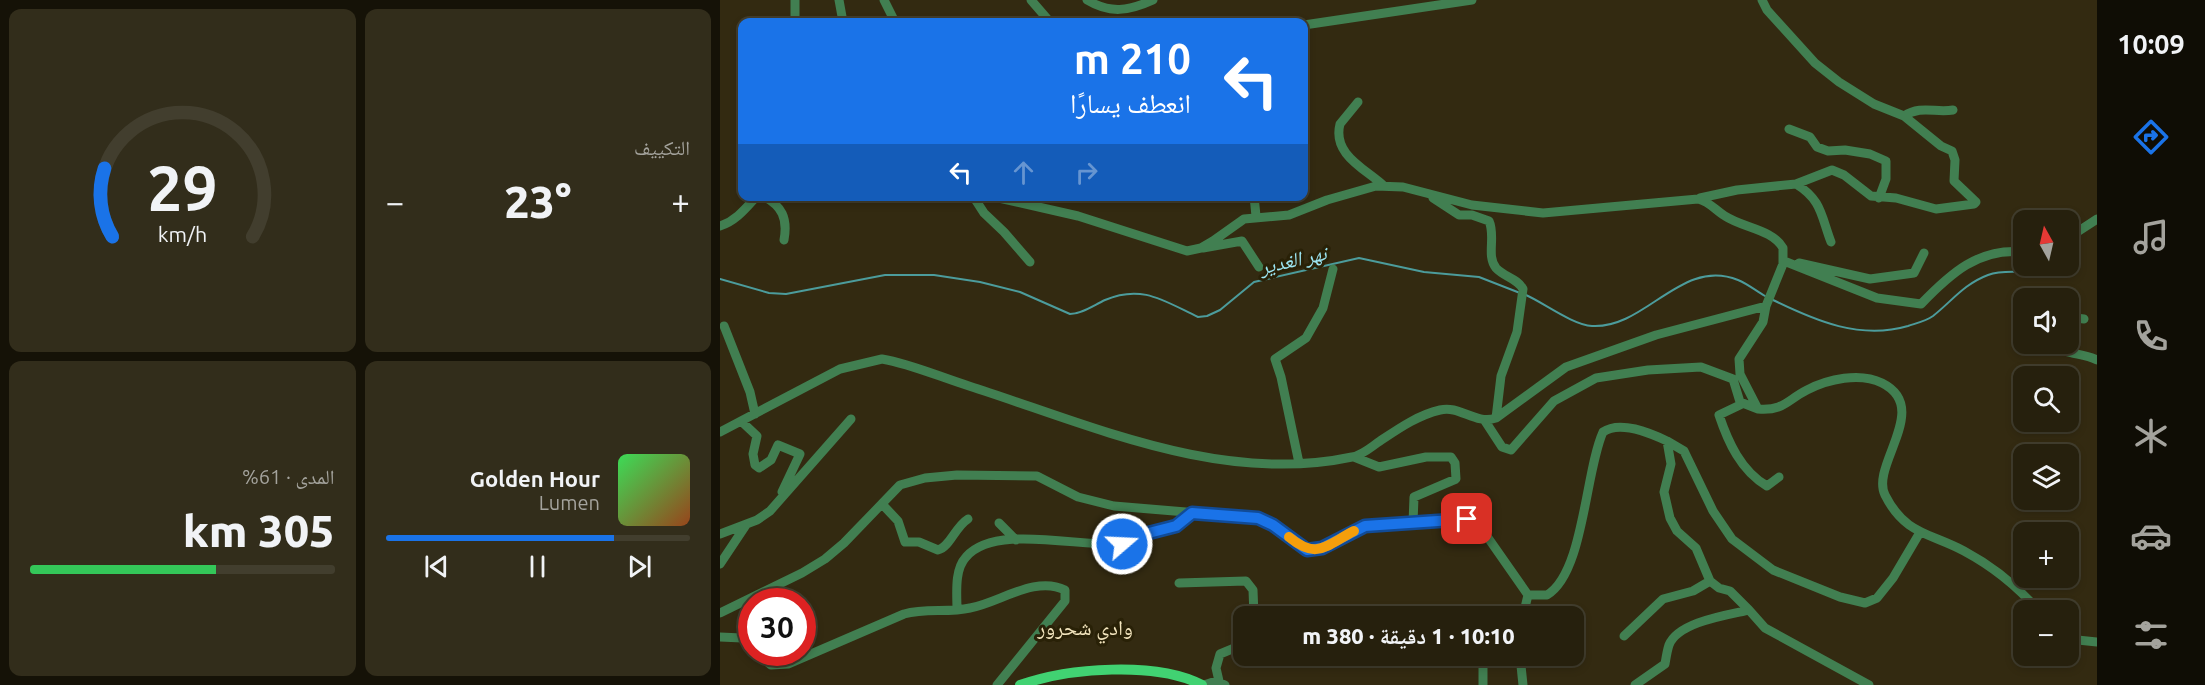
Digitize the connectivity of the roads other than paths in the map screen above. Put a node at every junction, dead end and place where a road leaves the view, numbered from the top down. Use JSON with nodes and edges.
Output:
{"nodes":[{"id":1,"x":795,"y":0,"type":"edge"},
{"id":2,"x":839,"y":0,"type":"edge"},
{"id":3,"x":884,"y":0,"type":"edge"},
{"id":4,"x":1031,"y":0,"type":"edge"},
{"id":5,"x":1087,"y":0,"type":"edge"},
{"id":6,"x":1153,"y":0,"type":"edge"},
{"id":7,"x":1472,"y":0,"type":"edge"},
{"id":8,"x":1762,"y":0,"type":"edge"},
{"id":9,"x":795,"y":18,"type":"edge"},
{"id":10,"x":842,"y":18,"type":"edge"},
{"id":11,"x":893,"y":18,"type":"edge"},
{"id":12,"x":1047,"y":18,"type":"edge"},
{"id":13,"x":1308,"y":24,"type":"edge"},
{"id":14,"x":1358,"y":102,"type":"dead end"},
{"id":15,"x":1953,"y":110,"type":"dead end"},
{"id":16,"x":1904,"y":116,"type":"junction"},
{"id":17,"x":1789,"y":129,"type":"dead end"},
{"id":18,"x":1796,"y":184,"type":"junction"},
{"id":19,"x":1384,"y":186,"type":"junction"},
{"id":20,"x":1429,"y":195,"type":"junction"},
{"id":21,"x":1875,"y":197,"type":"junction"},
{"id":22,"x":1698,"y":199,"type":"junction"},
{"id":23,"x":753,"y":201,"type":"edge"},
{"id":24,"x":772,"y":201,"type":"edge"},
{"id":25,"x":976,"y":201,"type":"edge"},
{"id":26,"x":1012,"y":201,"type":"edge"},
{"id":27,"x":1254,"y":201,"type":"edge"},
{"id":28,"x":1256,"y":216,"type":"junction"},
{"id":29,"x":2097,"y":219,"type":"edge"},
{"id":30,"x":720,"y":226,"type":"edge"},
{"id":31,"x":2079,"y":231,"type":"edge"},
{"id":32,"x":784,"y":240,"type":"dead end"},
{"id":33,"x":1831,"y":242,"type":"dead end"},
{"id":34,"x":1201,"y":248,"type":"junction"},
{"id":35,"x":2013,"y":251,"type":"edge"},
{"id":36,"x":1923,"y":253,"type":"dead end"},
{"id":37,"x":1029,"y":262,"type":"dead end"},
{"id":38,"x":1786,"y":262,"type":"junction"},
{"id":39,"x":1259,"y":267,"type":"dead end"},
{"id":40,"x":1333,"y":269,"type":"dead end"},
{"id":41,"x":1766,"y":306,"type":"junction"},
{"id":42,"x":2079,"y":318,"type":"edge"},
{"id":43,"x":2084,"y":319,"type":"dead end"},
{"id":44,"x":724,"y":326,"type":"dead end"},
{"id":45,"x":2071,"y":354,"type":"edge"},
{"id":46,"x":2097,"y":360,"type":"edge"},
{"id":47,"x":1742,"y":404,"type":"junction"},
{"id":48,"x":1758,"y":409,"type":"junction"},
{"id":49,"x":755,"y":414,"type":"junction"},
{"id":50,"x":1496,"y":418,"type":"junction"},
{"id":51,"x":850,"y":419,"type":"dead end"},
{"id":52,"x":741,"y":421,"type":"junction"},
{"id":53,"x":1485,"y":421,"type":"junction"},
{"id":54,"x":720,"y":432,"type":"edge"},
{"id":55,"x":1667,"y":441,"type":"junction"},
{"id":56,"x":1354,"y":457,"type":"junction"},
{"id":57,"x":1299,"y":464,"type":"junction"},
{"id":58,"x":1779,"y":477,"type":"dead end"},
{"id":59,"x":779,"y":502,"type":"junction"},
{"id":60,"x":882,"y":504,"type":"junction"},
{"id":61,"x":1192,"y":513,"type":"junction"},
{"id":62,"x":968,"y":519,"type":"dead end"},
{"id":63,"x":999,"y":523,"type":"dead end"},
{"id":64,"x":1413,"y":523,"type":"junction"},
{"id":65,"x":746,"y":525,"type":"junction"},
{"id":66,"x":720,"y":534,"type":"edge"},
{"id":67,"x":1919,"y":534,"type":"junction"},
{"id":68,"x":1016,"y":540,"type":"junction"},
{"id":69,"x":720,"y":564,"type":"edge"},
{"id":70,"x":1710,"y":580,"type":"junction"},
{"id":71,"x":1179,"y":583,"type":"dead end"},
{"id":72,"x":1528,"y":595,"type":"junction"},
{"id":73,"x":2028,"y":600,"type":"edge"},
{"id":74,"x":1254,"y":606,"type":"edge"},
{"id":75,"x":1525,"y":606,"type":"edge"},
{"id":76,"x":957,"y":610,"type":"junction"},
{"id":77,"x":1749,"y":610,"type":"junction"},
{"id":78,"x":720,"y":613,"type":"edge"},
{"id":79,"x":1624,"y":636,"type":"dead end"},
{"id":80,"x":720,"y":637,"type":"edge"},
{"id":81,"x":738,"y":638,"type":"edge"},
{"id":82,"x":2079,"y":640,"type":"edge"},
{"id":83,"x":2097,"y":642,"type":"edge"},
{"id":84,"x":1233,"y":649,"type":"edge"},
{"id":85,"x":816,"y":652,"type":"edge"},
{"id":86,"x":1483,"y":666,"type":"edge"},
{"id":87,"x":1521,"y":666,"type":"edge"},
{"id":88,"x":1222,"y":683,"type":"edge"},
{"id":89,"x":997,"y":685,"type":"edge"},
{"id":90,"x":1020,"y":685,"type":"edge"},
{"id":91,"x":1203,"y":685,"type":"edge"},
{"id":92,"x":1483,"y":685,"type":"edge"},
{"id":93,"x":1523,"y":685,"type":"edge"},
{"id":94,"x":1635,"y":685,"type":"edge"},
{"id":95,"x":1869,"y":685,"type":"edge"}],
"edges":[{"from":1,"to":9,"type":"street"},
{"from":2,"to":10,"type":"street"},
{"from":3,"to":11,"type":"street"},
{"from":4,"to":12,"type":"street"},
{"from":5,"to":6,"type":"street"},
{"from":7,"to":13,"type":"street"},
{"from":8,"to":16,"type":"street"},
{"from":14,"to":19,"type":"street"},
{"from":15,"to":16,"type":"street"},
{"from":16,"to":21,"type":"street"},
{"from":17,"to":21,"type":"street"},
{"from":18,"to":21,"type":"street"},
{"from":18,"to":22,"type":"street"},
{"from":18,"to":33,"type":"street"},
{"from":19,"to":20,"type":"street"},
{"from":19,"to":28,"type":"street"},
{"from":20,"to":22,"type":"street"},
{"from":20,"to":50,"type":"street"},
{"from":22,"to":38,"type":"street"},
{"from":23,"to":30,"type":"street"},
{"from":24,"to":32,"type":"street"},
{"from":25,"to":37,"type":"street"},
{"from":26,"to":34,"type":"street"},
{"from":27,"to":28,"type":"street"},
{"from":28,"to":34,"type":"street"},
{"from":29,"to":31,"type":"street"},
{"from":34,"to":39,"type":"street"},
{"from":35,"to":38,"type":"street"},
{"from":36,"to":38,"type":"street"},
{"from":38,"to":41,"type":"street"},
{"from":40,"to":57,"type":"street"},
{"from":41,"to":48,"type":"street"},
{"from":41,"to":50,"type":"street"},
{"from":42,"to":43,"type":"street"},
{"from":44,"to":49,"type":"street"},
{"from":45,"to":46,"type":"street"},
{"from":47,"to":48,"type":"street"},
{"from":47,"to":53,"type":"street"},
{"from":47,"to":58,"type":"street"},
{"from":48,"to":67,"type":"street"},
{"from":49,"to":52,"type":"street"},
{"from":49,"to":57,"type":"street"},
{"from":50,"to":53,"type":"street"},
{"from":51,"to":59,"type":"street"},
{"from":52,"to":54,"type":"street"},
{"from":52,"to":59,"type":"street"},
{"from":53,"to":56,"type":"street"},
{"from":55,"to":67,"type":"street"},
{"from":55,"to":70,"type":"street"},
{"from":55,"to":72,"type":"street"},
{"from":56,"to":57,"type":"street"},
{"from":56,"to":64,"type":"street"},
{"from":59,"to":65,"type":"street"},
{"from":60,"to":61,"type":"street"},
{"from":60,"to":62,"type":"street"},
{"from":60,"to":78,"type":"street"},
{"from":61,"to":64,"type":"street"},
{"from":61,"to":68,"type":"street"},
{"from":63,"to":68,"type":"street"},
{"from":64,"to":72,"type":"street"},
{"from":65,"to":66,"type":"street"},
{"from":65,"to":69,"type":"street"},
{"from":67,"to":73,"type":"street"},
{"from":68,"to":76,"type":"street"},
{"from":70,"to":77,"type":"street"},
{"from":70,"to":79,"type":"street"},
{"from":71,"to":74,"type":"street"},
{"from":72,"to":75,"type":"street"},
{"from":76,"to":85,"type":"street"},
{"from":76,"to":89,"type":"street"},
{"from":77,"to":94,"type":"street"},
{"from":77,"to":95,"type":"street"},
{"from":80,"to":81,"type":"street"},
{"from":82,"to":83,"type":"street"},
{"from":84,"to":88,"type":"street"},
{"from":86,"to":92,"type":"street"},
{"from":87,"to":93,"type":"street"},
{"from":88,"to":91,"type":"street"},
{"from":90,"to":91,"type":"main road"}]}
